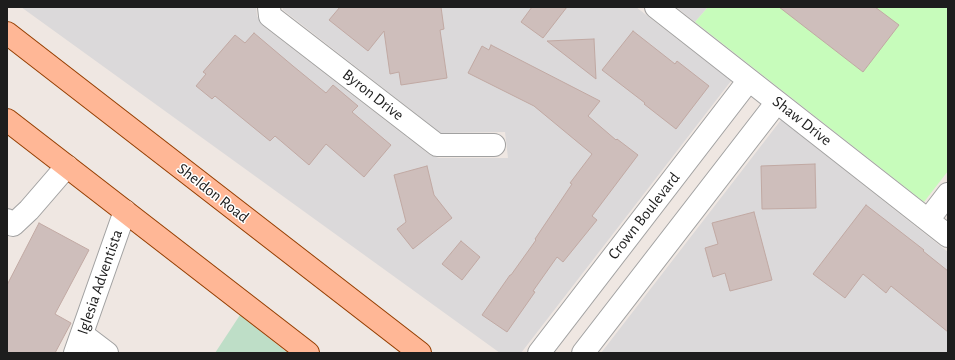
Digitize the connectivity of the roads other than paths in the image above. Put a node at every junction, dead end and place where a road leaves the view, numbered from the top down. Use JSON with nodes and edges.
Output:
{"nodes":[{"id":1,"x":269,"y":7,"type":"edge"},
{"id":2,"x":656,"y":7,"type":"edge"},
{"id":3,"x":7,"y":33,"type":"edge"},
{"id":4,"x":749,"y":80,"type":"junction"},
{"id":5,"x":777,"y":102,"type":"junction"},
{"id":6,"x":8,"y":122,"type":"edge"},
{"id":7,"x":494,"y":145,"type":"dead end"},
{"id":8,"x":67,"y":166,"type":"junction"},
{"id":9,"x":948,"y":194,"type":"edge"},
{"id":10,"x":124,"y":211,"type":"junction"},
{"id":11,"x":7,"y":220,"type":"edge"},
{"id":12,"x":928,"y":220,"type":"junction"},
{"id":13,"x":948,"y":236,"type":"edge"},
{"id":14,"x":78,"y":343,"type":"edge"},
{"id":15,"x":301,"y":351,"type":"edge"},
{"id":16,"x":107,"y":353,"type":"edge"},
{"id":17,"x":420,"y":353,"type":"edge"},
{"id":18,"x":539,"y":353,"type":"edge"},
{"id":19,"x":583,"y":353,"type":"edge"}],
"edges":[{"from":1,"to":7,"type":"street","name":"Byron Drive"},
{"from":2,"to":4,"type":"street","name":"Shaw Drive"},
{"from":3,"to":17,"type":"main road","name":"Sheldon Road"},
{"from":4,"to":5,"type":"street","name":"Shaw Drive"},
{"from":4,"to":18,"type":"street","name":"Crown Boulevard"},
{"from":5,"to":12,"type":"street","name":"Shaw Drive"},
{"from":5,"to":19,"type":"street"},
{"from":6,"to":8,"type":"main road"},
{"from":8,"to":10,"type":"main road"},
{"from":8,"to":11,"type":"street"},
{"from":9,"to":12,"type":"street"},
{"from":10,"to":14,"type":"street","name":"Iglesia Adventista"},
{"from":10,"to":15,"type":"main road"},
{"from":12,"to":13,"type":"street","name":"Shaw Drive"},
{"from":14,"to":16,"type":"street"}]}
